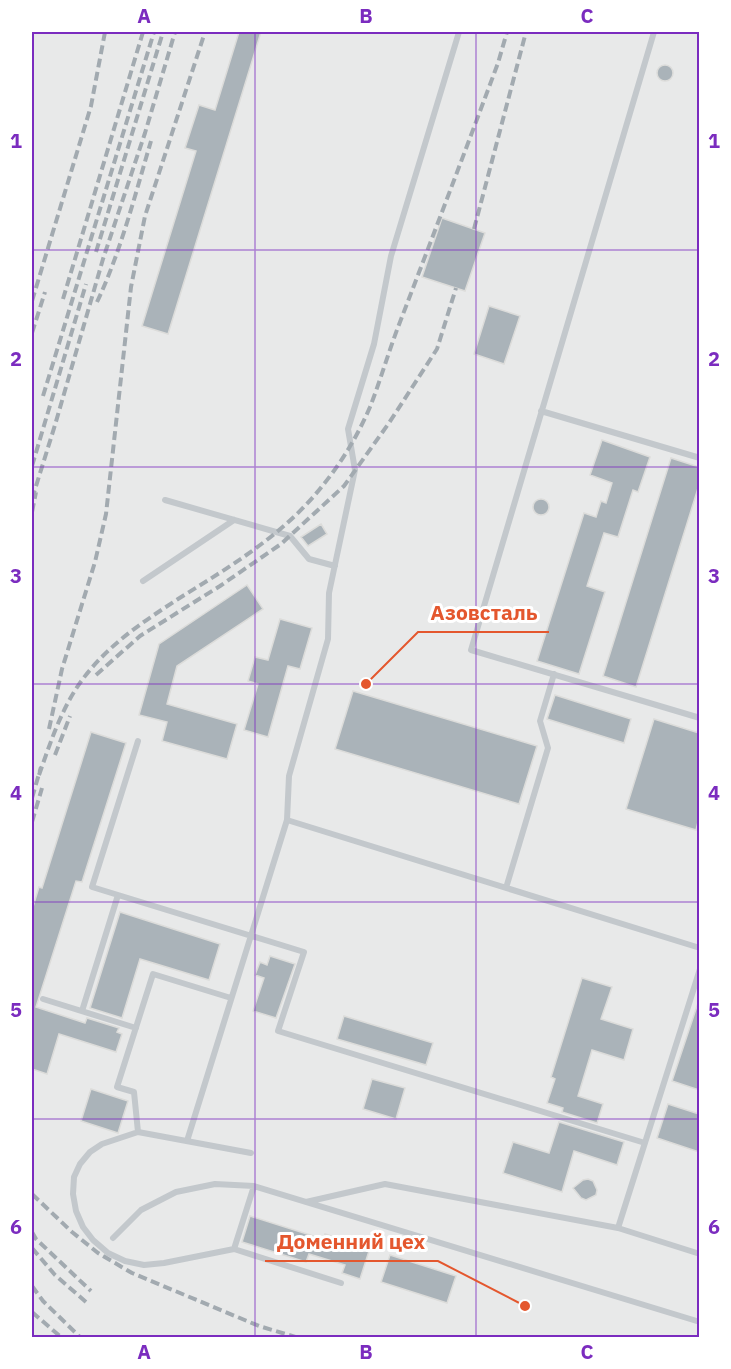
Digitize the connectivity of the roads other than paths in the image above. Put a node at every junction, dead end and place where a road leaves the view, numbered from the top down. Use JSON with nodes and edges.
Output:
{"nodes":[{"id":1,"x":459,"y":32,"type":"edge"},
{"id":2,"x":654,"y":32,"type":"edge"},
{"id":3,"x":541,"y":411,"type":"junction"},
{"id":4,"x":699,"y":458,"type":"edge"},
{"id":5,"x":165,"y":500,"type":"dead end"},
{"id":6,"x":234,"y":520,"type":"junction"},
{"id":7,"x":335,"y":566,"type":"junction"},
{"id":8,"x":142,"y":581,"type":"dead end"},
{"id":9,"x":554,"y":674,"type":"junction"},
{"id":10,"x":699,"y":718,"type":"edge"},
{"id":11,"x":138,"y":741,"type":"dead end"},
{"id":12,"x":286,"y":820,"type":"junction"},
{"id":13,"x":506,"y":888,"type":"junction"},
{"id":14,"x":118,"y":895,"type":"junction"},
{"id":15,"x":250,"y":936,"type":"junction"},
{"id":16,"x":699,"y":948,"type":"edge"},
{"id":17,"x":699,"y":969,"type":"edge"},
{"id":18,"x":231,"y":998,"type":"junction"},
{"id":19,"x":43,"y":999,"type":"dead end"},
{"id":20,"x":82,"y":1011,"type":"junction"},
{"id":21,"x":136,"y":1028,"type":"junction"},
{"id":22,"x":138,"y":1132,"type":"junction"},
{"id":23,"x":187,"y":1141,"type":"junction"},
{"id":24,"x":645,"y":1143,"type":"junction"},
{"id":25,"x":251,"y":1153,"type":"dead end"},
{"id":26,"x":254,"y":1186,"type":"junction"},
{"id":27,"x":306,"y":1202,"type":"junction"},
{"id":28,"x":618,"y":1228,"type":"junction"},
{"id":29,"x":113,"y":1238,"type":"dead end"},
{"id":30,"x":234,"y":1249,"type":"junction"},
{"id":31,"x":699,"y":1254,"type":"edge"},
{"id":32,"x":341,"y":1283,"type":"dead end"},
{"id":33,"x":699,"y":1322,"type":"edge"}],
"edges":[{"from":1,"to":7,"type":"lane"},
{"from":2,"to":3,"type":"lane"},
{"from":3,"to":4,"type":"lane"},
{"from":3,"to":9,"type":"lane"},
{"from":5,"to":6,"type":"lane"},
{"from":6,"to":7,"type":"lane"},
{"from":6,"to":8,"type":"lane"},
{"from":7,"to":12,"type":"lane"},
{"from":9,"to":10,"type":"lane"},
{"from":9,"to":13,"type":"lane"},
{"from":11,"to":14,"type":"lane"},
{"from":12,"to":13,"type":"lane"},
{"from":12,"to":15,"type":"lane"},
{"from":13,"to":16,"type":"lane"},
{"from":14,"to":15,"type":"lane"},
{"from":14,"to":20,"type":"lane"},
{"from":15,"to":18,"type":"lane"},
{"from":15,"to":24,"type":"lane"},
{"from":17,"to":24,"type":"lane"},
{"from":18,"to":21,"type":"lane"},
{"from":18,"to":23,"type":"lane"},
{"from":19,"to":20,"type":"lane"},
{"from":20,"to":21,"type":"lane"},
{"from":21,"to":22,"type":"lane"},
{"from":22,"to":23,"type":"lane"},
{"from":22,"to":30,"type":"lane"},
{"from":23,"to":25,"type":"lane"},
{"from":24,"to":28,"type":"lane"},
{"from":26,"to":27,"type":"lane"},
{"from":26,"to":29,"type":"lane"},
{"from":26,"to":30,"type":"lane"},
{"from":27,"to":28,"type":"lane"},
{"from":27,"to":33,"type":"lane"},
{"from":28,"to":31,"type":"lane"},
{"from":30,"to":32,"type":"lane"}]}
